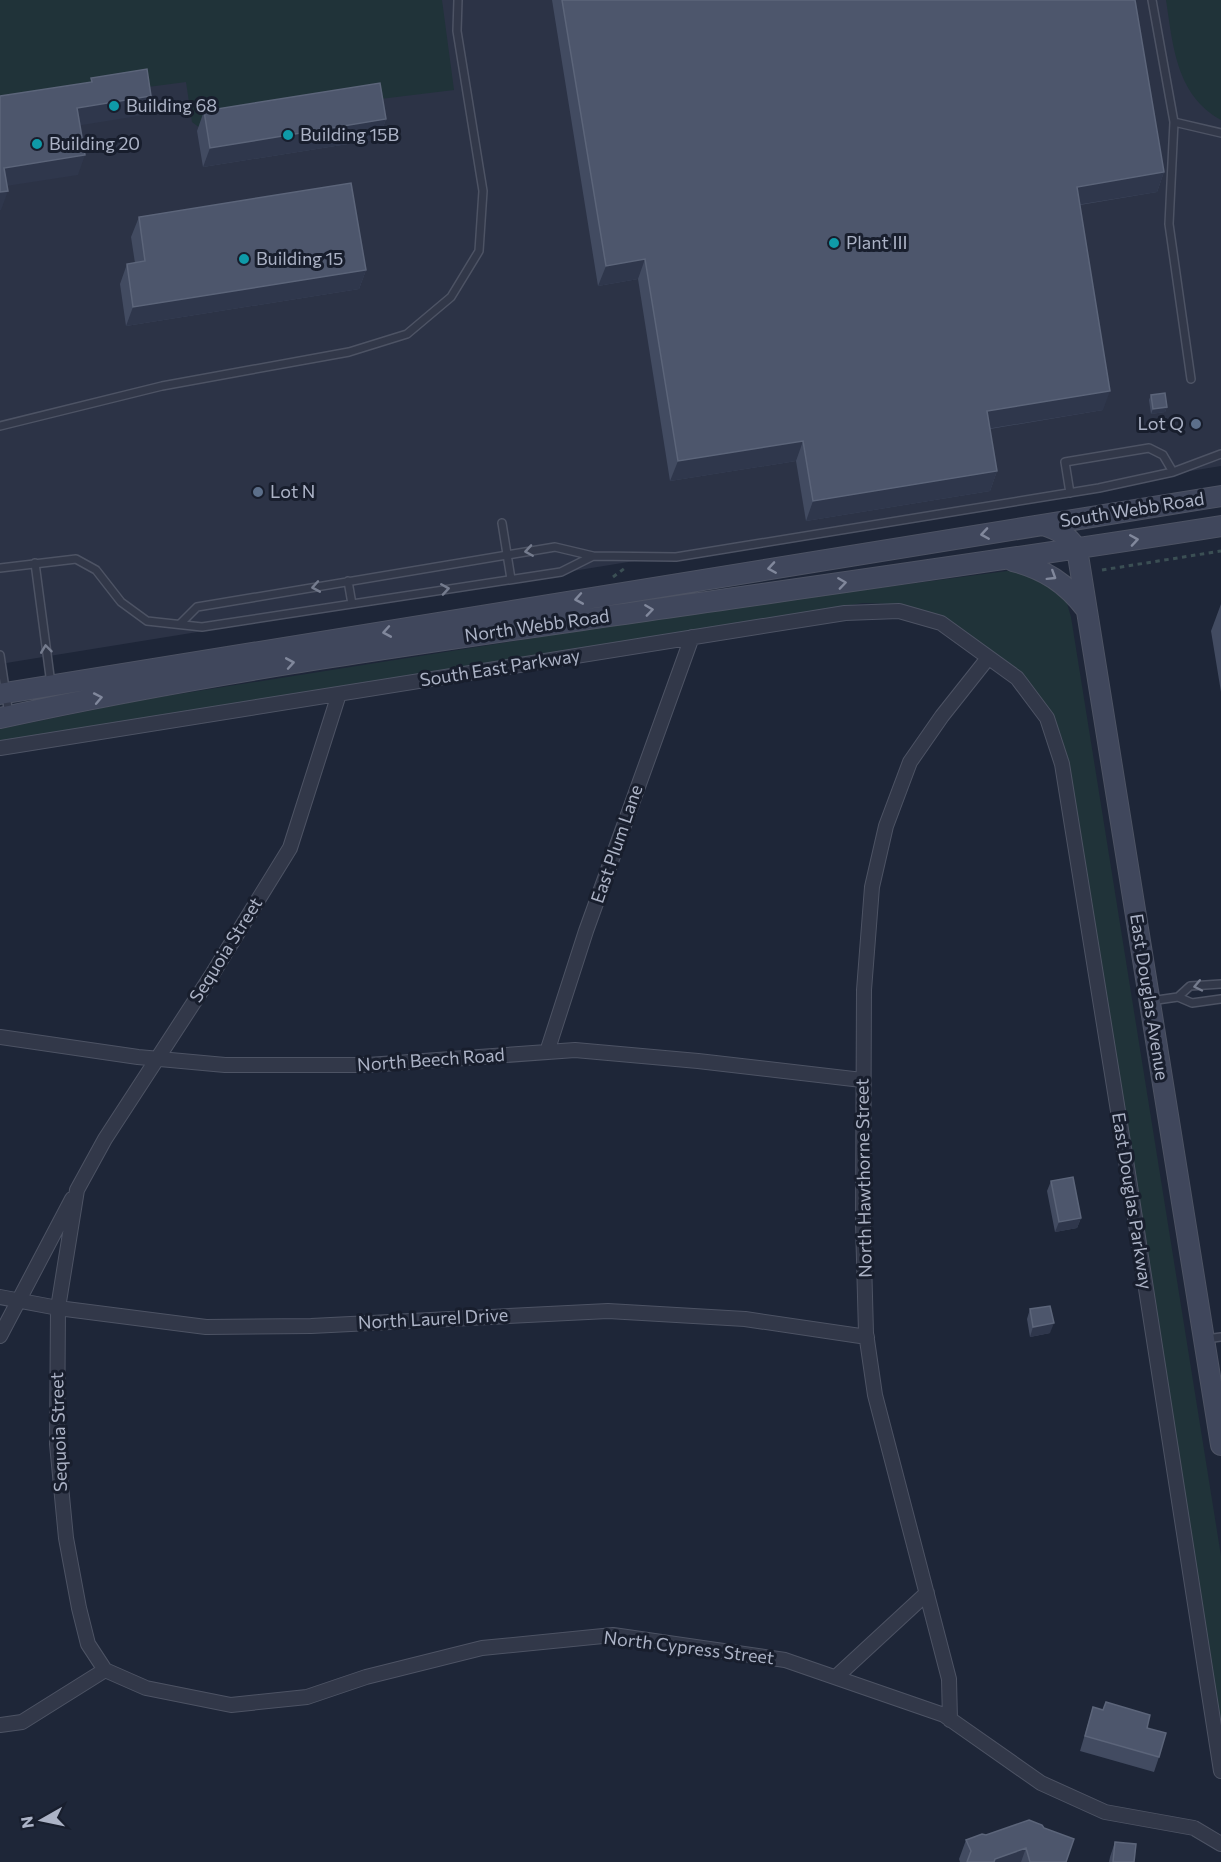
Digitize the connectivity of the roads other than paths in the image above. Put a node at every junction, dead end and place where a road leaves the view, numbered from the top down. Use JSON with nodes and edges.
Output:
{"nodes":[{"id":1,"x":458,"y":0,"type":"edge"},
{"id":2,"x":1152,"y":0,"type":"edge"},
{"id":3,"x":1174,"y":122,"type":"junction"},
{"id":4,"x":1221,"y":133,"type":"edge"},
{"id":5,"x":1191,"y":379,"type":"dead end"},
{"id":6,"x":0,"y":426,"type":"edge"},
{"id":7,"x":1221,"y":453,"type":"edge"},
{"id":8,"x":1173,"y":472,"type":"junction"},
{"id":9,"x":1070,"y":493,"type":"junction"},
{"id":10,"x":1221,"y":496,"type":"edge"},
{"id":11,"x":1118,"y":513,"type":"junction"},
{"id":12,"x":502,"y":523,"type":"dead end"},
{"id":13,"x":1043,"y":525,"type":"junction"},
{"id":14,"x":1221,"y":526,"type":"edge"},
{"id":15,"x":1077,"y":549,"type":"junction"},
{"id":16,"x":507,"y":555,"type":"junction"},
{"id":17,"x":593,"y":556,"type":"junction"},
{"id":18,"x":1007,"y":559,"type":"junction"},
{"id":19,"x":35,"y":563,"type":"junction"},
{"id":20,"x":0,"y":568,"type":"edge"},
{"id":21,"x":511,"y":579,"type":"junction"},
{"id":22,"x":348,"y":581,"type":"junction"},
{"id":23,"x":352,"y":604,"type":"junction"},
{"id":24,"x":1087,"y":610,"type":"junction"},
{"id":25,"x":180,"y":624,"type":"junction"},
{"id":26,"x":692,"y":637,"type":"junction"},
{"id":27,"x":0,"y":655,"type":"edge"},
{"id":28,"x":987,"y":658,"type":"junction"},
{"id":29,"x":51,"y":686,"type":"junction"},
{"id":30,"x":3,"y":694,"type":"edge"},
{"id":31,"x":339,"y":694,"type":"junction"},
{"id":32,"x":55,"y":707,"type":"junction"},
{"id":33,"x":4,"y":717,"type":"edge"},
{"id":34,"x":0,"y":748,"type":"edge"},
{"id":35,"x":1221,"y":984,"type":"edge"},
{"id":36,"x":1178,"y":997,"type":"junction"},
{"id":37,"x":1221,"y":999,"type":"edge"},
{"id":38,"x":1150,"y":1002,"type":"junction"},
{"id":39,"x":0,"y":1036,"type":"edge"},
{"id":40,"x":547,"y":1052,"type":"junction"},
{"id":41,"x":157,"y":1059,"type":"junction"},
{"id":42,"x":862,"y":1080,"type":"junction"},
{"id":43,"x":77,"y":1190,"type":"junction"},
{"id":44,"x":0,"y":1297,"type":"edge"},
{"id":45,"x":18,"y":1301,"type":"junction"},
{"id":46,"x":58,"y":1308,"type":"junction"},
{"id":47,"x":0,"y":1336,"type":"edge"},
{"id":48,"x":867,"y":1337,"type":"junction"},
{"id":49,"x":1213,"y":1338,"type":"edge"},
{"id":50,"x":1221,"y":1445,"type":"edge"},
{"id":51,"x":927,"y":1593,"type":"junction"},
{"id":52,"x":105,"y":1670,"type":"junction"},
{"id":53,"x":836,"y":1677,"type":"junction"},
{"id":54,"x":950,"y":1720,"type":"junction"},
{"id":55,"x":0,"y":1725,"type":"edge"},
{"id":56,"x":1221,"y":1771,"type":"edge"},
{"id":57,"x":1221,"y":1844,"type":"edge"}],
"edges":[{"from":1,"to":6,"type":"lane"},
{"from":2,"to":3,"type":"lane"},
{"from":3,"to":4,"type":"lane"},
{"from":3,"to":5,"type":"lane"},
{"from":7,"to":8,"type":"lane"},
{"from":8,"to":9,"type":"lane"},
{"from":8,"to":9,"type":"lane"},
{"from":9,"to":17,"type":"lane"},
{"from":10,"to":11,"type":"main road","name":"South Webb Road"},
{"from":11,"to":13,"type":"main road","name":"South Webb Road"},
{"from":11,"to":15,"type":"main road"},
{"from":12,"to":16,"type":"lane"},
{"from":13,"to":15,"type":"main road"},
{"from":13,"to":29,"type":"main road","name":"North Webb Road","one_way":true},
{"from":15,"to":14,"type":"main road","name":"South Webb Road","one_way":true},
{"from":15,"to":18,"type":"main road","name":"North Webb Road"},
{"from":15,"to":24,"type":"main road","name":"East Douglas Avenue"},
{"from":17,"to":16,"type":"lane","one_way":true},
{"from":16,"to":21,"type":"lane"},
{"from":16,"to":22,"type":"lane"},
{"from":17,"to":21,"type":"lane"},
{"from":18,"to":24,"type":"main road","one_way":true},
{"from":32,"to":18,"type":"main road","name":"North Webb Road","one_way":true},
{"from":19,"to":20,"type":"lane"},
{"from":19,"to":25,"type":"lane"},
{"from":29,"to":19,"type":"lane","one_way":true},
{"from":23,"to":21,"type":"lane","one_way":true},
{"from":22,"to":23,"type":"lane"},
{"from":22,"to":25,"type":"lane","one_way":true},
{"from":23,"to":25,"type":"lane"},
{"from":24,"to":38,"type":"main road","name":"East Douglas Avenue"},
{"from":26,"to":28,"type":"street","name":"South East Parkway"},
{"from":26,"to":31,"type":"street","name":"South East Parkway"},
{"from":26,"to":40,"type":"street","name":"East Plum Lane"},
{"from":27,"to":30,"type":"lane"},
{"from":28,"to":42,"type":"street","name":"North Hawthorne Street"},
{"from":28,"to":56,"type":"street","name":"East Douglas Parkway"},
{"from":29,"to":30,"type":"main road","name":"North Webb Road"},
{"from":29,"to":32,"type":"lane"},
{"from":30,"to":33,"type":"lane"},
{"from":31,"to":34,"type":"street","name":"South East Parkway"},
{"from":31,"to":41,"type":"street","name":"Sequoia Street"},
{"from":32,"to":33,"type":"main road","name":"North Webb Road"},
{"from":35,"to":36,"type":"lane","one_way":true},
{"from":36,"to":37,"type":"lane"},
{"from":36,"to":38,"type":"lane"},
{"from":38,"to":49,"type":"main road","name":"East Douglas Avenue"},
{"from":39,"to":41,"type":"street","name":"North Beech Road"},
{"from":40,"to":41,"type":"street","name":"North Beech Road"},
{"from":40,"to":42,"type":"street","name":"North Beech Road"},
{"from":41,"to":43,"type":"street","name":"Sequoia Street"},
{"from":42,"to":48,"type":"street","name":"North Hawthorne Street"},
{"from":43,"to":45,"type":"street","name":"Sequoia Street"},
{"from":43,"to":46,"type":"street","name":"Sequoia Street"},
{"from":44,"to":45,"type":"street","name":"North Laurel Drive"},
{"from":45,"to":46,"type":"street","name":"North Laurel Drive"},
{"from":45,"to":47,"type":"street","name":"Sequoia Street"},
{"from":46,"to":48,"type":"street","name":"North Laurel Drive"},
{"from":46,"to":52,"type":"street","name":"Sequoia Street"},
{"from":48,"to":51,"type":"street","name":"North Hawthorne Street"},
{"from":49,"to":50,"type":"main road","name":"East Douglas Avenue"},
{"from":51,"to":53,"type":"street"},
{"from":51,"to":54,"type":"street","name":"North Hawthorne Street"},
{"from":52,"to":53,"type":"street","name":"North Cypress Street"},
{"from":52,"to":55,"type":"street"},
{"from":53,"to":54,"type":"street","name":"North Cypress Street"},
{"from":54,"to":57,"type":"street","name":"North Cypress Street"}]}
